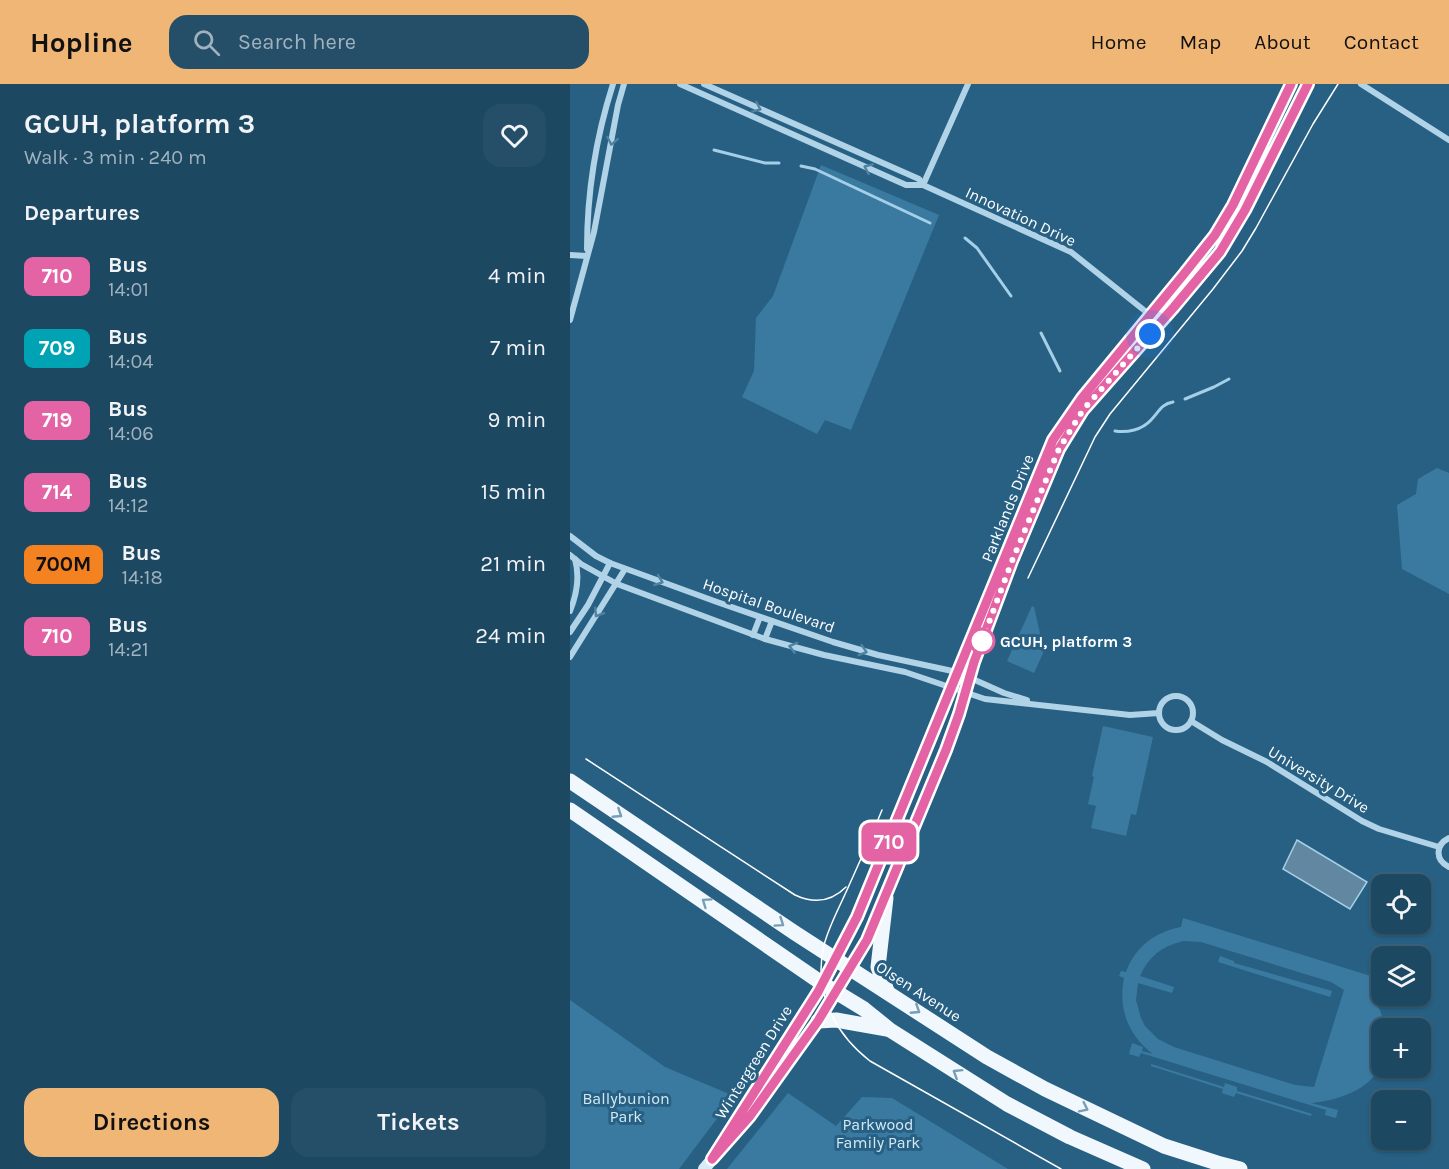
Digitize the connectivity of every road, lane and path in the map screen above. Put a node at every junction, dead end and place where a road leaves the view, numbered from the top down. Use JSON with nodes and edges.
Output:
{"nodes":[{"id":1,"x":613,"y":84,"type":"edge"},
{"id":2,"x":624,"y":84,"type":"edge"},
{"id":3,"x":680,"y":84,"type":"edge"},
{"id":4,"x":704,"y":84,"type":"edge"},
{"id":5,"x":968,"y":84,"type":"edge"},
{"id":6,"x":1291,"y":84,"type":"edge"},
{"id":7,"x":1308,"y":84,"type":"edge"},
{"id":8,"x":1361,"y":84,"type":"edge"},
{"id":9,"x":1449,"y":140,"type":"edge"},
{"id":10,"x":923,"y":186,"type":"junction"},
{"id":11,"x":570,"y":255,"type":"edge"},
{"id":12,"x":587,"y":256,"type":"junction"},
{"id":13,"x":1155,"y":319,"type":"junction"},
{"id":14,"x":570,"y":320,"type":"edge"},
{"id":15,"x":570,"y":536,"type":"edge"},
{"id":16,"x":572,"y":556,"type":"edge"},
{"id":17,"x":610,"y":563,"type":"junction"},
{"id":18,"x":625,"y":569,"type":"junction"},
{"id":19,"x":602,"y":576,"type":"junction"},
{"id":20,"x":617,"y":584,"type":"junction"},
{"id":21,"x":570,"y":611,"type":"edge"},
{"id":22,"x":760,"y":617,"type":"junction"},
{"id":23,"x":772,"y":621,"type":"junction"},
{"id":24,"x":570,"y":632,"type":"edge"},
{"id":25,"x":753,"y":635,"type":"junction"},
{"id":26,"x":765,"y":639,"type":"junction"},
{"id":27,"x":570,"y":657,"type":"edge"},
{"id":28,"x":963,"y":674,"type":"junction"},
{"id":29,"x":951,"y":687,"type":"junction"},
{"id":30,"x":966,"y":692,"type":"junction"},
{"id":31,"x":1036,"y":703,"type":"junction"},
{"id":32,"x":1159,"y":713,"type":"junction"},
{"id":33,"x":1191,"y":721,"type":"junction"},
{"id":34,"x":570,"y":781,"type":"edge"},
{"id":35,"x":570,"y":810,"type":"edge"},
{"id":36,"x":1449,"y":838,"type":"edge"},
{"id":37,"x":1439,"y":847,"type":"junction"},
{"id":38,"x":1449,"y":867,"type":"edge"},
{"id":39,"x":885,"y":898,"type":"junction"},
{"id":40,"x":835,"y":959,"type":"junction"},
{"id":41,"x":849,"y":967,"type":"junction"},
{"id":42,"x":829,"y":988,"type":"junction"},
{"id":43,"x":887,"y":991,"type":"junction"},
{"id":44,"x":818,"y":1021,"type":"junction"},
{"id":45,"x":890,"y":1030,"type":"junction"},
{"id":46,"x":708,"y":1164,"type":"edge"},
{"id":47,"x":1143,"y":1169,"type":"edge"},
{"id":48,"x":1240,"y":1169,"type":"edge"}],
"edges":[{"from":1,"to":12,"type":"street"},
{"from":2,"to":12,"type":"street","one_way":true},
{"from":10,"to":3,"type":"street","name":"Innovation Drive","one_way":true},
{"from":4,"to":10,"type":"street","name":"Innovation Drive","one_way":true},
{"from":5,"to":10,"type":"street"},
{"from":6,"to":13,"type":"street","name":"Parklands Drive"},
{"from":7,"to":13,"type":"street","name":"Parklands Drive"},
{"from":8,"to":9,"type":"street"},
{"from":10,"to":13,"type":"street","name":"Innovation Drive"},
{"from":11,"to":12,"type":"street"},
{"from":12,"to":14,"type":"street"},
{"from":13,"to":28,"type":"street","name":"Parklands Drive"},
{"from":15,"to":17,"type":"street","name":"Hospital Boulevard"},
{"from":16,"to":19,"type":"street","name":"Hospital Boulevard"},
{"from":16,"to":21,"type":"street"},
{"from":17,"to":18,"type":"street","name":"Hospital Boulevard"},
{"from":17,"to":19,"type":"street"},
{"from":18,"to":20,"type":"street"},
{"from":18,"to":22,"type":"street","name":"Hospital Boulevard","one_way":true},
{"from":19,"to":20,"type":"street","name":"Hospital Boulevard"},
{"from":19,"to":24,"type":"street"},
{"from":20,"to":25,"type":"street","name":"Hospital Boulevard"},
{"from":20,"to":27,"type":"street","one_way":true},
{"from":22,"to":23,"type":"street","name":"Hospital Boulevard"},
{"from":22,"to":25,"type":"street"},
{"from":23,"to":26,"type":"street"},
{"from":23,"to":28,"type":"street","name":"Hospital Boulevard","one_way":true},
{"from":25,"to":26,"type":"street","name":"Hospital Boulevard"},
{"from":29,"to":26,"type":"street","name":"Hospital Boulevard","one_way":true},
{"from":28,"to":29,"type":"street","name":"Parklands Drive"},
{"from":28,"to":30,"type":"street","name":"Parklands Drive"},
{"from":28,"to":31,"type":"street"},
{"from":29,"to":30,"type":"street","name":"Hospital Boulevard"},
{"from":29,"to":40,"type":"street","name":"Parklands Drive"},
{"from":30,"to":31,"type":"street"},
{"from":30,"to":39,"type":"street","name":"Parklands Drive"},
{"from":31,"to":32,"type":"street"},
{"from":32,"to":33,"type":"street"},
{"from":32,"to":33,"type":"street"},
{"from":33,"to":37,"type":"street","name":"University Drive"},
{"from":34,"to":40,"type":"main road","name":"Olsen Avenue","one_way":true},
{"from":42,"to":35,"type":"main road","one_way":true},
{"from":36,"to":37,"type":"street"},
{"from":37,"to":38,"type":"street"},
{"from":39,"to":41,"type":"street","name":"Parklands Drive"},
{"from":39,"to":43,"type":"main road"},
{"from":40,"to":41,"type":"main road","name":"Olsen Avenue"},
{"from":40,"to":42,"type":"street","name":"Parklands Drive"},
{"from":41,"to":42,"type":"street","name":"Parklands Drive"},
{"from":41,"to":43,"type":"main road","name":"Olsen Avenue"},
{"from":42,"to":44,"type":"street","name":"Wintergreen Drive"},
{"from":42,"to":45,"type":"main road"},
{"from":42,"to":46,"type":"street","name":"Wintergreen Drive"},
{"from":43,"to":48,"type":"main road","name":"Olsen Avenue","one_way":true},
{"from":44,"to":45,"type":"main road"},
{"from":44,"to":46,"type":"street","name":"Wintergreen Drive"},
{"from":47,"to":45,"type":"main road","one_way":true}]}
